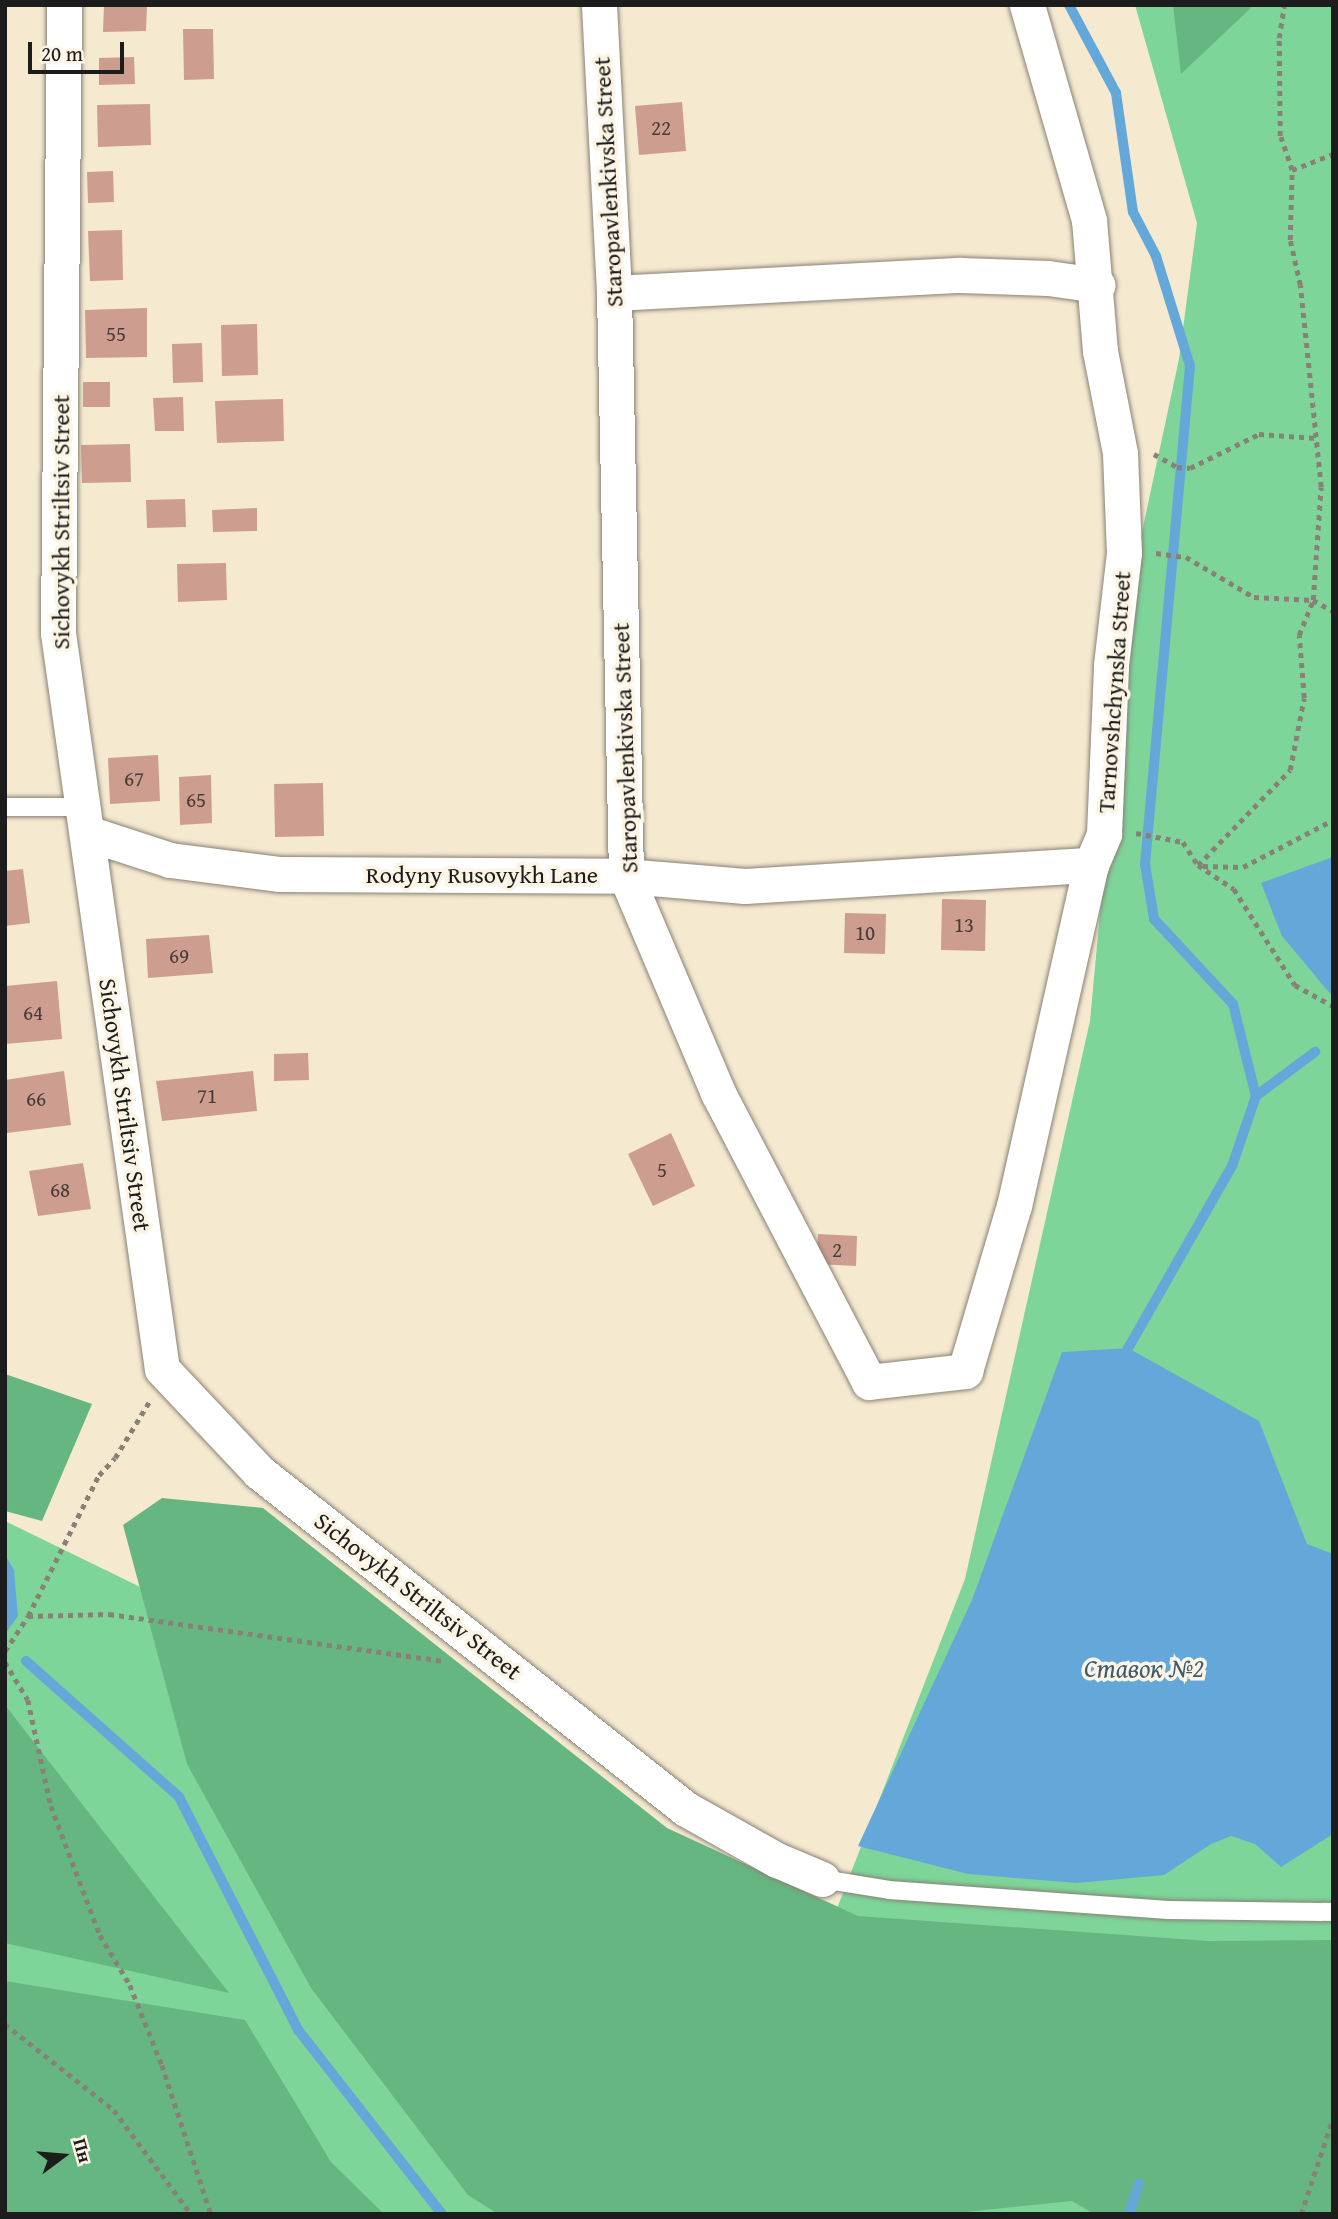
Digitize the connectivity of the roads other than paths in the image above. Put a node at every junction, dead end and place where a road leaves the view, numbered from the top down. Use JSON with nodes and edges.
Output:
{"nodes":[{"id":1,"x":64,"y":5,"type":"edge"},
{"id":2,"x":599,"y":5,"type":"edge"},
{"id":3,"x":1027,"y":5,"type":"edge"},
{"id":4,"x":1098,"y":285,"type":"junction"},
{"id":5,"x":614,"y":293,"type":"junction"},
{"id":6,"x":5,"y":807,"type":"edge"},
{"id":7,"x":84,"y":820,"type":"junction"},
{"id":8,"x":1091,"y":865,"type":"junction"},
{"id":9,"x":626,"y":876,"type":"junction"},
{"id":10,"x":965,"y":1371,"type":"joint"},
{"id":11,"x":822,"y":1878,"type":"joint"},
{"id":12,"x":1333,"y":1912,"type":"edge"}],
"edges":[{"from":1,"to":7,"type":"street","name":"Sichovykh Striltsiv Street"},
{"from":2,"to":5,"type":"street","name":"Staropavlenkivska Street"},
{"from":3,"to":4,"type":"street","name":"Tarnovshchynska Street"},
{"from":4,"to":5,"type":"street"},
{"from":4,"to":8,"type":"street","name":"Tarnovshchynska Street"},
{"from":5,"to":9,"type":"street","name":"Staropavlenkivska Street"},
{"from":6,"to":7,"type":"lane"},
{"from":7,"to":9,"type":"street","name":"Rodyny Rusovykh Lane"},
{"from":7,"to":11,"type":"street","name":"Sichovykh Striltsiv Street"},
{"from":8,"to":9,"type":"street","name":"Rodyny Rusovykh Lane"},
{"from":8,"to":10,"type":"street","name":"Tarnovshchynska Street"},
{"from":9,"to":10,"type":"street","name":"Staropavlenkivska Street"},
{"from":11,"to":12,"type":"lane"}]}
